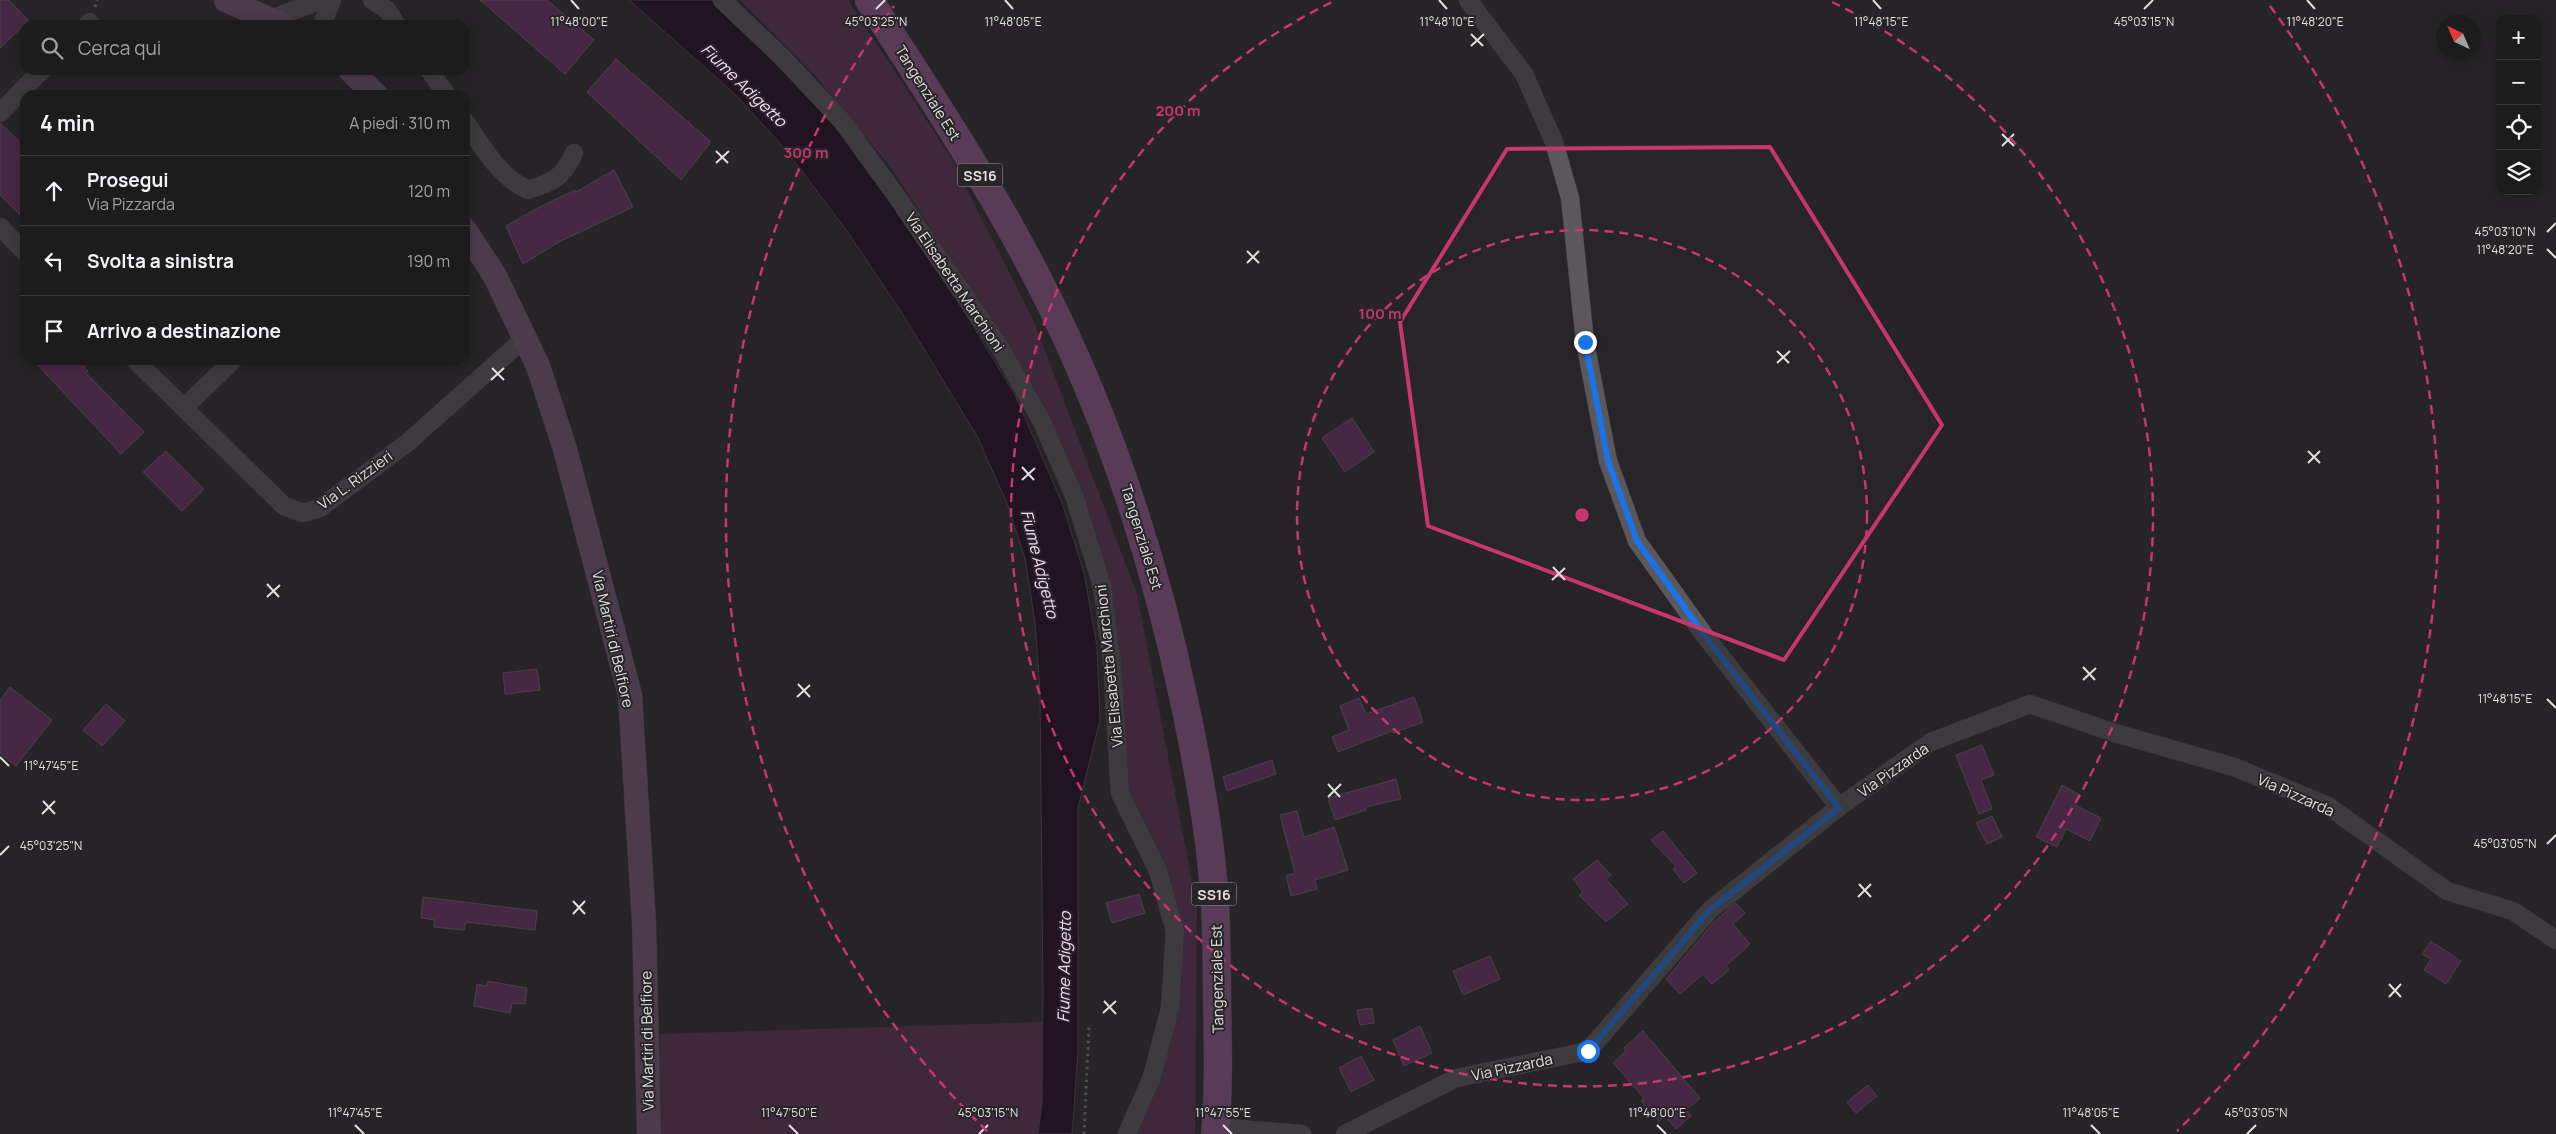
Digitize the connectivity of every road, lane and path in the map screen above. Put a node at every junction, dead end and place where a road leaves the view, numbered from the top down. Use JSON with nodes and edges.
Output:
{"nodes":[{"id":1,"x":226,"y":0,"type":"edge"},
{"id":2,"x":321,"y":0,"type":"edge"},
{"id":3,"x":332,"y":0,"type":"edge"},
{"id":4,"x":372,"y":0,"type":"edge"},
{"id":5,"x":722,"y":0,"type":"edge"},
{"id":6,"x":869,"y":0,"type":"edge"},
{"id":7,"x":1468,"y":0,"type":"edge"},
{"id":8,"x":272,"y":20,"type":"edge"},
{"id":9,"x":281,"y":20,"type":"edge"},
{"id":10,"x":324,"y":20,"type":"edge"},
{"id":11,"x":394,"y":20,"type":"edge"},
{"id":12,"x":37,"y":75,"type":"edge"},
{"id":13,"x":355,"y":75,"type":"edge"},
{"id":14,"x":433,"y":75,"type":"edge"},
{"id":15,"x":22,"y":90,"type":"edge"},
{"id":16,"x":371,"y":90,"type":"edge"},
{"id":17,"x":443,"y":90,"type":"edge"},
{"id":18,"x":20,"y":93,"type":"edge"},
{"id":19,"x":0,"y":113,"type":"edge"},
{"id":20,"x":470,"y":128,"type":"edge"},
{"id":21,"x":574,"y":153,"type":"dead end"},
{"id":22,"x":0,"y":227,"type":"edge"},
{"id":23,"x":470,"y":238,"type":"edge"},
{"id":24,"x":20,"y":247,"type":"edge"},
{"id":25,"x":526,"y":337,"type":"junction"},
{"id":26,"x":140,"y":365,"type":"edge"},
{"id":27,"x":228,"y":365,"type":"edge"},
{"id":28,"x":184,"y":408,"type":"junction"},
{"id":29,"x":1839,"y":808,"type":"junction"},
{"id":30,"x":2556,"y":940,"type":"edge"},
{"id":31,"x":1089,"y":1026,"type":"dead end"},
{"id":32,"x":1216,"y":1130,"type":"edge"},
{"id":33,"x":649,"y":1134,"type":"edge"},
{"id":34,"x":1084,"y":1134,"type":"edge"},
{"id":35,"x":1127,"y":1134,"type":"edge"},
{"id":36,"x":1302,"y":1134,"type":"edge"},
{"id":37,"x":1345,"y":1134,"type":"edge"}],
"edges":[{"from":1,"to":8,"type":"street"},
{"from":2,"to":9,"type":"street"},
{"from":3,"to":10,"type":"street"},
{"from":4,"to":11,"type":"street"},
{"from":5,"to":35,"type":"street","name":"Via Elisabetta Marchioni"},
{"from":6,"to":32,"type":"main road","name":"Tangenziale Est","number":"SS16"},
{"from":7,"to":29,"type":"street"},
{"from":12,"to":15,"type":"street"},
{"from":13,"to":16,"type":"street"},
{"from":14,"to":17,"type":"street"},
{"from":18,"to":19,"type":"street"},
{"from":20,"to":21,"type":"street"},
{"from":22,"to":24,"type":"street"},
{"from":23,"to":25,"type":"street","name":"Via Martiri di Belfiore"},
{"from":25,"to":28,"type":"street","name":"Via L. Rizzieri"},
{"from":25,"to":33,"type":"street","name":"Via Martiri di Belfiore"},
{"from":26,"to":28,"type":"street","name":"Via L. Rizzieri"},
{"from":27,"to":28,"type":"street"},
{"from":29,"to":30,"type":"street","name":"Via Pizzarda"},
{"from":29,"to":37,"type":"street","name":"Via Pizzarda"},
{"from":31,"to":34,"type":"path"},
{"from":32,"to":36,"type":"street"}]}
